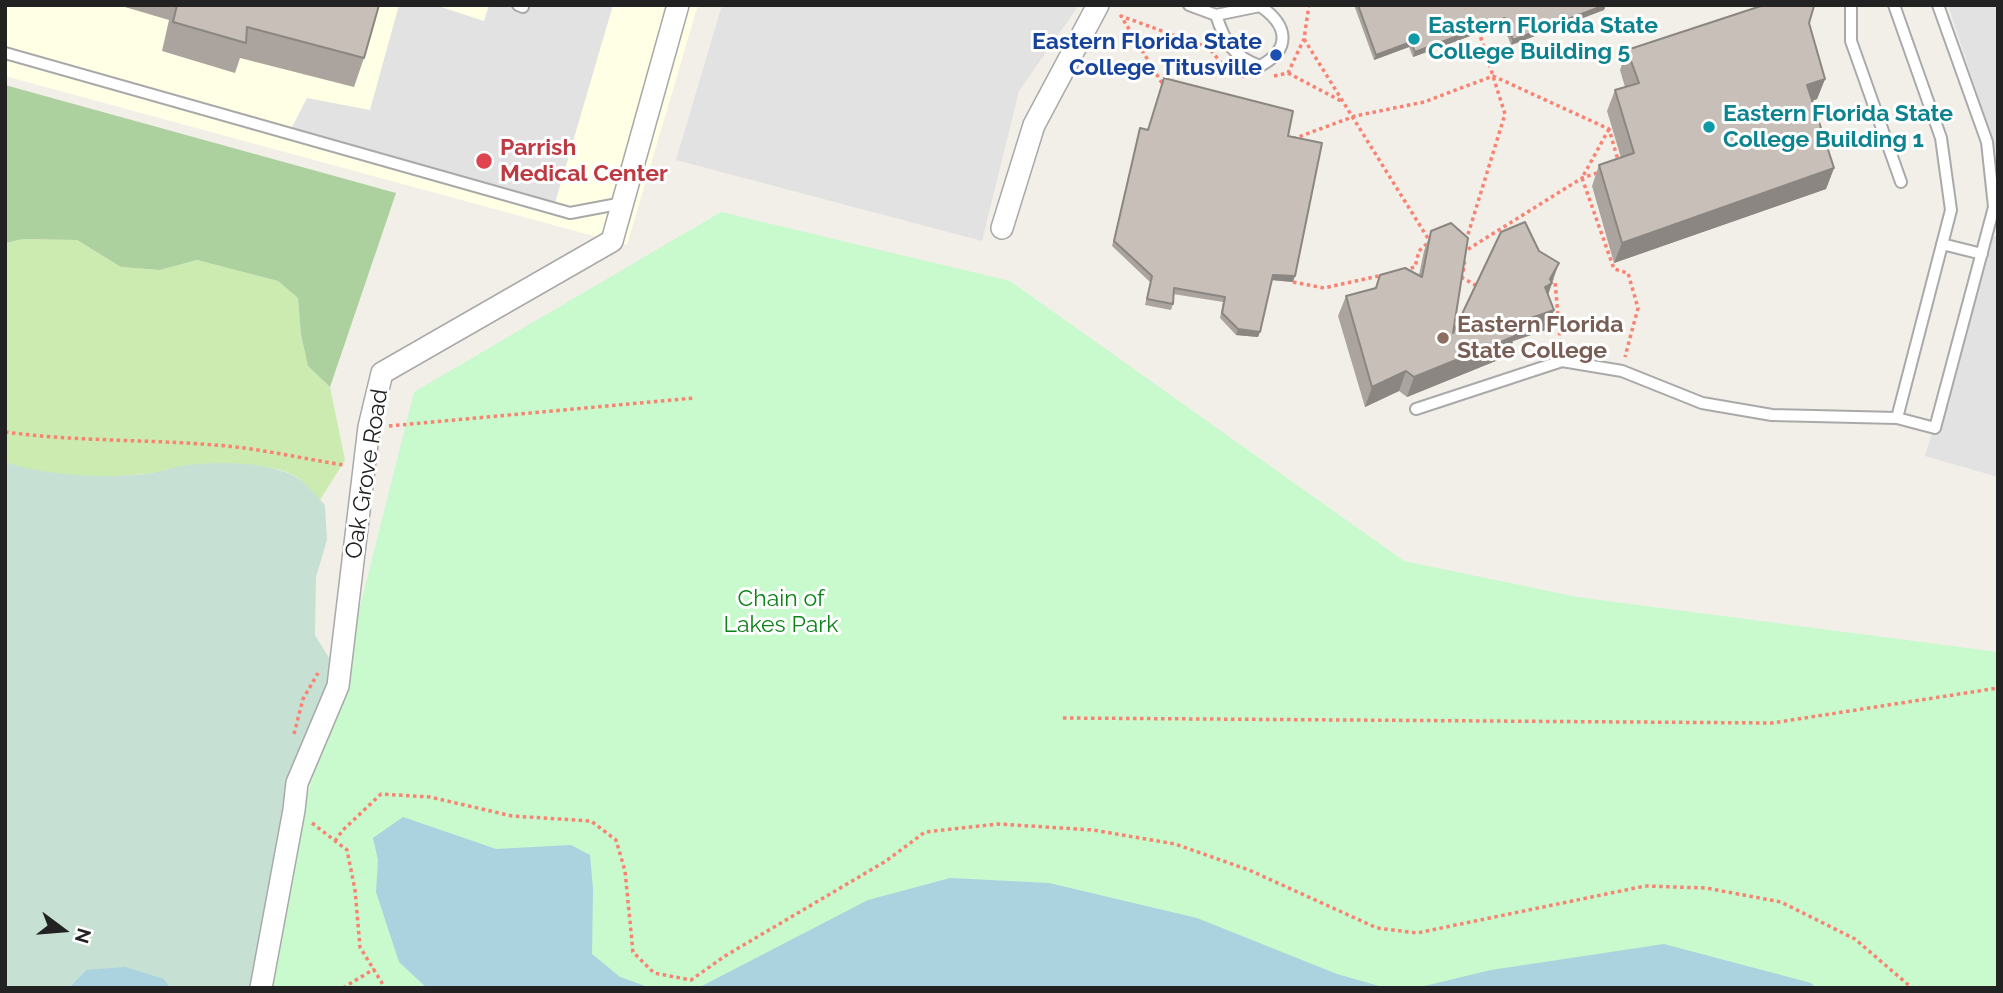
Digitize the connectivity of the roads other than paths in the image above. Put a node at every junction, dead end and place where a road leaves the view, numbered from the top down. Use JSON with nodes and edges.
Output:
{"nodes":[{"id":1,"x":678,"y":5,"type":"edge"},
{"id":2,"x":1098,"y":5,"type":"edge"},
{"id":3,"x":1189,"y":5,"type":"edge"},
{"id":4,"x":1852,"y":5,"type":"edge"},
{"id":5,"x":1894,"y":5,"type":"edge"},
{"id":6,"x":1938,"y":5,"type":"edge"},
{"id":7,"x":1250,"y":7,"type":"edge"},
{"id":8,"x":1274,"y":11,"type":"edge"},
{"id":9,"x":1216,"y":15,"type":"junction"},
{"id":10,"x":5,"y":53,"type":"edge"},
{"id":11,"x":1902,"y":182,"type":"dead end"},
{"id":12,"x":623,"y":203,"type":"junction"},
{"id":13,"x":1002,"y":228,"type":"dead end"},
{"id":14,"x":1942,"y":244,"type":"junction"},
{"id":15,"x":1982,"y":254,"type":"junction"},
{"id":16,"x":1416,"y":410,"type":"dead end"},
{"id":17,"x":1897,"y":418,"type":"junction"},
{"id":18,"x":261,"y":988,"type":"edge"}],
"edges":[{"from":1,"to":12,"type":"street","name":"Oak Grove Road"},
{"from":2,"to":13,"type":"street"},
{"from":3,"to":9,"type":"lane"},
{"from":4,"to":11,"type":"lane"},
{"from":5,"to":14,"type":"lane"},
{"from":6,"to":15,"type":"lane"},
{"from":7,"to":8,"type":"lane"},
{"from":7,"to":9,"type":"lane"},
{"from":8,"to":9,"type":"lane"},
{"from":10,"to":12,"type":"lane"},
{"from":12,"to":18,"type":"street","name":"Oak Grove Road"},
{"from":14,"to":15,"type":"lane"},
{"from":14,"to":17,"type":"lane"},
{"from":15,"to":17,"type":"lane"},
{"from":16,"to":17,"type":"lane"}]}
